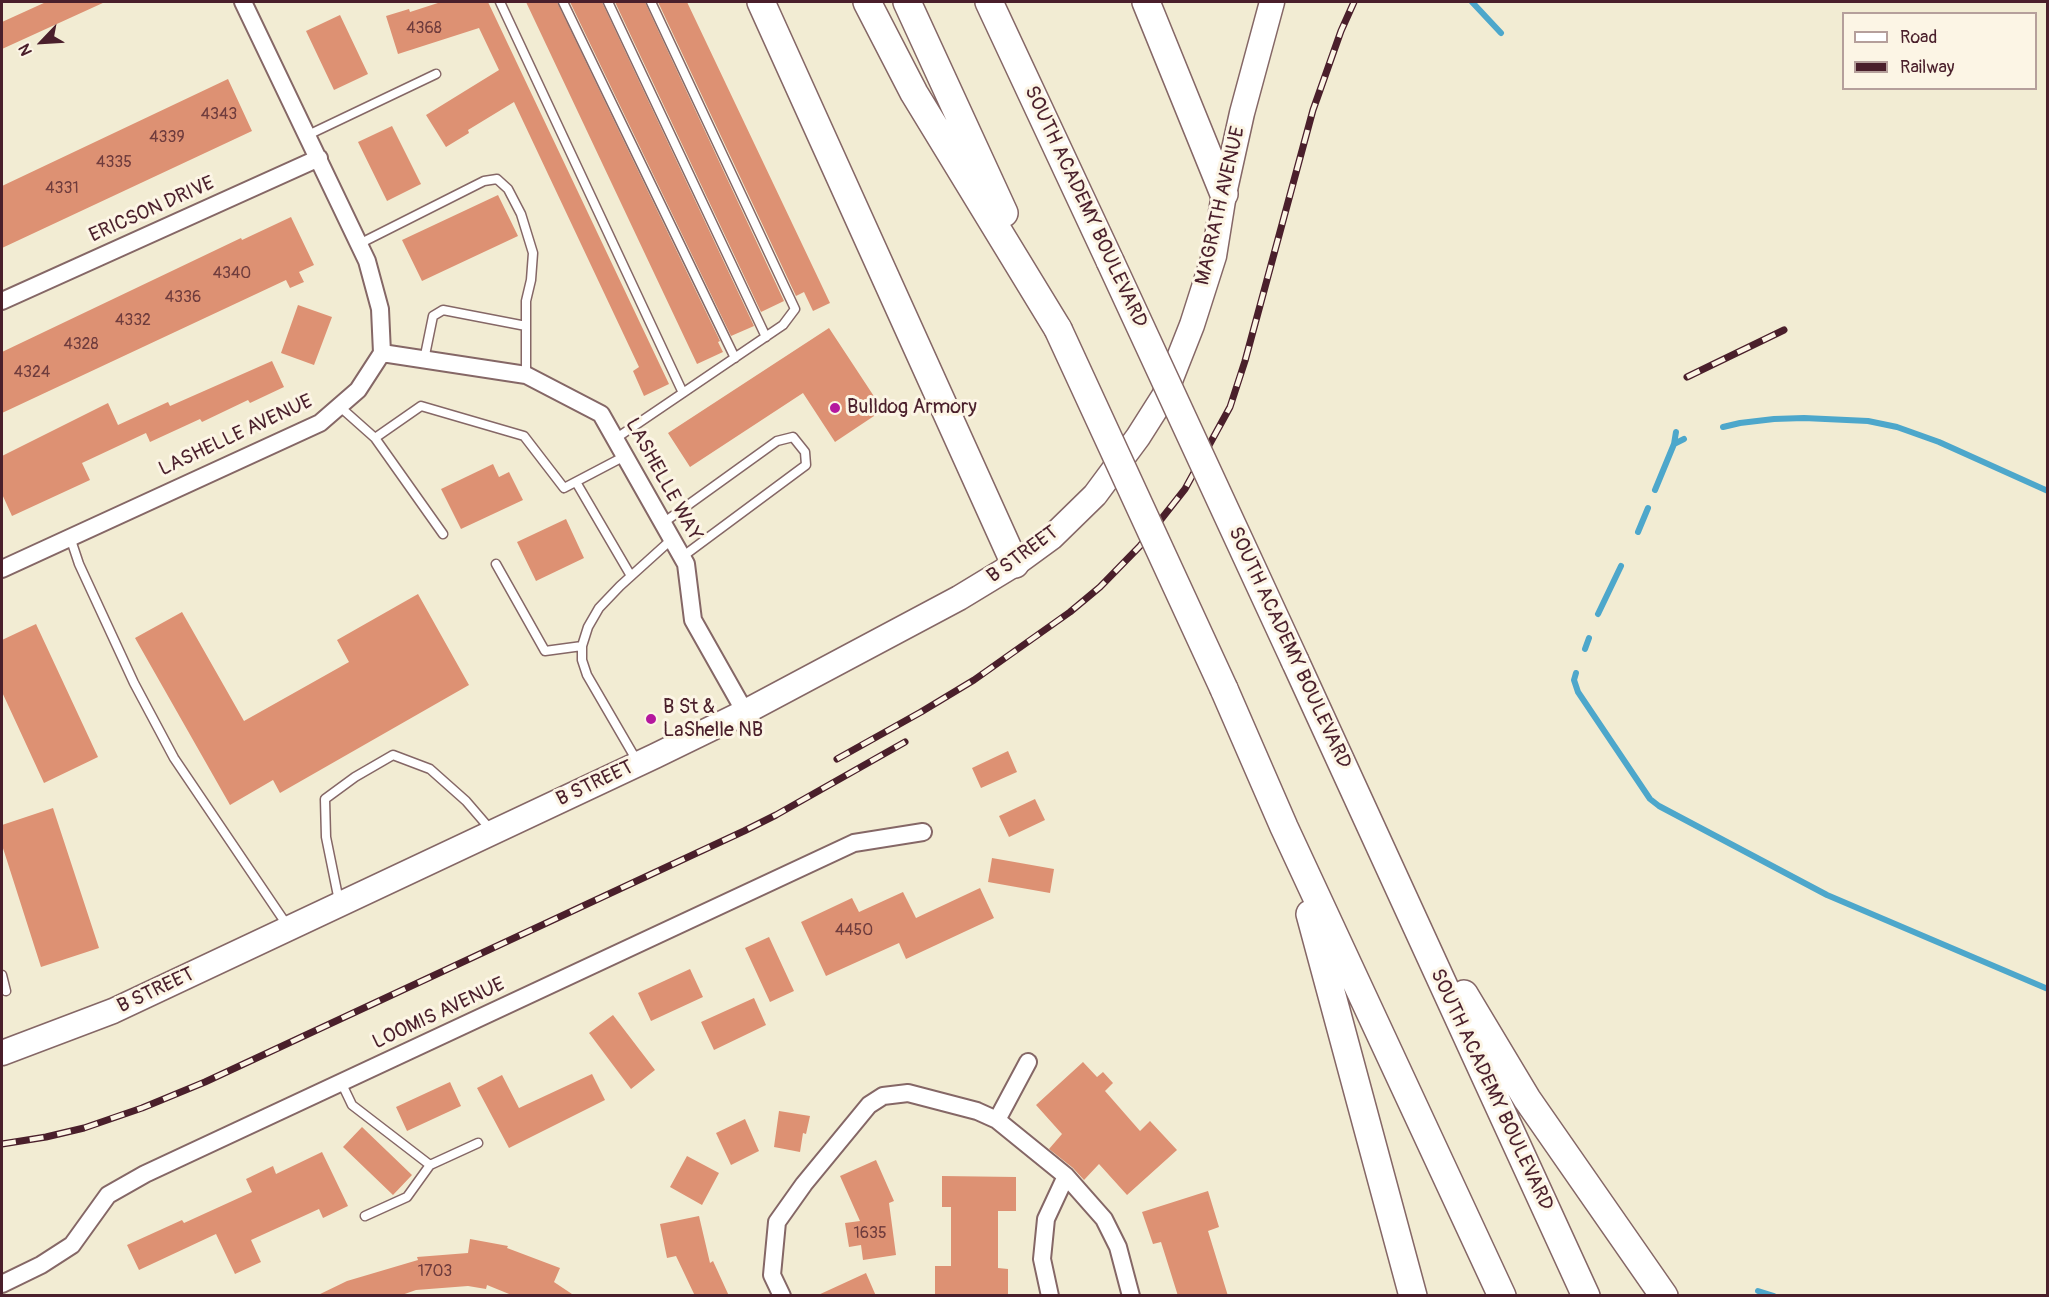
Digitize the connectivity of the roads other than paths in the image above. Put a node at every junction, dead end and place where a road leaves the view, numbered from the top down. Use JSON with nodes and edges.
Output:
{"nodes":[{"id":1,"x":243,"y":2,"type":"edge"},
{"id":2,"x":500,"y":2,"type":"edge"},
{"id":3,"x":563,"y":2,"type":"edge"},
{"id":4,"x":608,"y":2,"type":"edge"},
{"id":5,"x":651,"y":2,"type":"edge"},
{"id":6,"x":761,"y":2,"type":"edge"},
{"id":7,"x":867,"y":2,"type":"edge"},
{"id":8,"x":907,"y":2,"type":"edge"},
{"id":9,"x":989,"y":2,"type":"edge"},
{"id":10,"x":1146,"y":2,"type":"edge"},
{"id":11,"x":1272,"y":2,"type":"edge"},
{"id":12,"x":436,"y":74,"type":"dead end"},
{"id":13,"x":308,"y":135,"type":"junction"},
{"id":14,"x":319,"y":158,"type":"junction"},
{"id":15,"x":1224,"y":194,"type":"junction"},
{"id":16,"x":359,"y":244,"type":"junction"},
{"id":17,"x":2,"y":301,"type":"edge"},
{"id":18,"x":526,"y":326,"type":"junction"},
{"id":19,"x":1058,"y":329,"type":"junction"},
{"id":20,"x":766,"y":337,"type":"junction"},
{"id":21,"x":382,"y":353,"type":"junction"},
{"id":22,"x":735,"y":358,"type":"junction"},
{"id":23,"x":423,"y":360,"type":"junction"},
{"id":24,"x":526,"y":375,"type":"junction"},
{"id":25,"x":683,"y":393,"type":"junction"},
{"id":26,"x":339,"y":406,"type":"junction"},
{"id":27,"x":1138,"y":437,"type":"joint"},
{"id":28,"x":375,"y":438,"type":"junction"},
{"id":29,"x":615,"y":439,"type":"junction"},
{"id":30,"x":625,"y":456,"type":"junction"},
{"id":31,"x":576,"y":482,"type":"junction"},
{"id":32,"x":663,"y":523,"type":"junction"},
{"id":33,"x":443,"y":534,"type":"dead end"},
{"id":34,"x":70,"y":537,"type":"junction"},
{"id":35,"x":672,"y":539,"type":"junction"},
{"id":36,"x":682,"y":557,"type":"junction"},
{"id":37,"x":496,"y":564,"type":"dead end"},
{"id":38,"x":1015,"y":564,"type":"junction"},
{"id":39,"x":2,"y":569,"type":"edge"},
{"id":40,"x":632,"y":576,"type":"junction"},
{"id":41,"x":582,"y":646,"type":"junction"},
{"id":42,"x":745,"y":712,"type":"junction"},
{"id":43,"x":638,"y":764,"type":"junction"},
{"id":44,"x":1284,"y":826,"type":"junction"},
{"id":45,"x":493,"y":832,"type":"junction"},
{"id":46,"x":923,"y":832,"type":"dead end"},
{"id":47,"x":1396,"y":883,"type":"junction"},
{"id":48,"x":340,"y":904,"type":"junction"},
{"id":49,"x":289,"y":928,"type":"junction"},
{"id":50,"x":2,"y":975,"type":"edge"},
{"id":51,"x":6,"y":991,"type":"dead end"},
{"id":52,"x":2,"y":1053,"type":"edge"},
{"id":53,"x":1028,"y":1062,"type":"dead end"},
{"id":54,"x":341,"y":1082,"type":"junction"},
{"id":55,"x":997,"y":1120,"type":"junction"},
{"id":56,"x":478,"y":1143,"type":"dead end"},
{"id":57,"x":430,"y":1165,"type":"junction"},
{"id":58,"x":1066,"y":1176,"type":"junction"},
{"id":59,"x":365,"y":1216,"type":"dead end"},
{"id":60,"x":2,"y":1284,"type":"edge"},
{"id":61,"x":782,"y":1296,"type":"edge"},
{"id":62,"x":1050,"y":1296,"type":"edge"},
{"id":63,"x":1131,"y":1296,"type":"edge"},
{"id":64,"x":1413,"y":1296,"type":"edge"},
{"id":65,"x":1502,"y":1296,"type":"edge"},
{"id":66,"x":1586,"y":1296,"type":"edge"},
{"id":67,"x":1664,"y":1296,"type":"edge"}],
"edges":[{"from":1,"to":13,"type":"street"},
{"from":2,"to":25,"type":"lane"},
{"from":3,"to":22,"type":"lane"},
{"from":4,"to":20,"type":"lane"},
{"from":5,"to":20,"type":"lane"},
{"from":6,"to":38,"type":"highway"},
{"from":7,"to":19,"type":"highway"},
{"from":8,"to":19,"type":"highway"},
{"from":9,"to":47,"type":"highway","name":"SOUTH ACADEMY BOULEVARD","bridge":true},
{"from":10,"to":15,"type":"highway"},
{"from":11,"to":15,"type":"main road","name":"MAGRATH AVENUE"},
{"from":12,"to":13,"type":"lane"},
{"from":13,"to":14,"type":"street"},
{"from":14,"to":16,"type":"street"},
{"from":14,"to":17,"type":"street","name":"ERICSON DRIVE"},
{"from":15,"to":27,"type":"main road","name":"MAGRATH AVENUE"},
{"from":16,"to":18,"type":"lane"},
{"from":16,"to":21,"type":"street"},
{"from":18,"to":23,"type":"lane"},
{"from":18,"to":24,"type":"lane"},
{"from":19,"to":44,"type":"highway","bridge":true},
{"from":20,"to":22,"type":"lane"},
{"from":21,"to":23,"type":"street","name":"LASHELLE WAY"},
{"from":21,"to":26,"type":"street","name":"LASHELLE AVENUE"},
{"from":22,"to":25,"type":"lane"},
{"from":23,"to":24,"type":"street","name":"LASHELLE WAY"},
{"from":24,"to":29,"type":"street","name":"LASHELLE WAY"},
{"from":25,"to":29,"type":"lane"},
{"from":26,"to":28,"type":"lane"},
{"from":26,"to":34,"type":"street","name":"LASHELLE AVENUE"},
{"from":27,"to":38,"type":"main road","name":"B STREET"},
{"from":28,"to":31,"type":"lane"},
{"from":28,"to":33,"type":"lane"},
{"from":29,"to":30,"type":"street","name":"LASHELLE WAY"},
{"from":30,"to":31,"type":"lane"},
{"from":30,"to":32,"type":"street","name":"LASHELLE WAY"},
{"from":31,"to":40,"type":"lane"},
{"from":32,"to":35,"type":"street","name":"LASHELLE WAY"},
{"from":32,"to":36,"type":"lane"},
{"from":34,"to":39,"type":"street","name":"LASHELLE AVENUE"},
{"from":34,"to":49,"type":"lane"},
{"from":35,"to":36,"type":"street","name":"LASHELLE WAY"},
{"from":35,"to":40,"type":"lane"},
{"from":36,"to":42,"type":"street","name":"LASHELLE WAY"},
{"from":37,"to":41,"type":"lane"},
{"from":38,"to":42,"type":"main road","name":"B STREET"},
{"from":40,"to":41,"type":"lane"},
{"from":41,"to":43,"type":"lane"},
{"from":42,"to":43,"type":"main road","name":"B STREET"},
{"from":43,"to":45,"type":"main road","name":"B STREET"},
{"from":44,"to":64,"type":"highway"},
{"from":44,"to":65,"type":"highway"},
{"from":45,"to":48,"type":"main road","name":"B STREET"},
{"from":45,"to":48,"type":"lane"},
{"from":46,"to":54,"type":"street","name":"LOOMIS AVENUE"},
{"from":47,"to":66,"type":"highway","name":"SOUTH ACADEMY BOULEVARD"},
{"from":47,"to":67,"type":"highway"},
{"from":48,"to":49,"type":"main road","name":"B STREET"},
{"from":49,"to":52,"type":"main road","name":"B STREET"},
{"from":50,"to":51,"type":"lane"},
{"from":53,"to":55,"type":"street"},
{"from":54,"to":57,"type":"lane"},
{"from":54,"to":60,"type":"street","name":"LOOMIS AVENUE"},
{"from":55,"to":58,"type":"street"},
{"from":55,"to":61,"type":"street"},
{"from":56,"to":57,"type":"lane"},
{"from":57,"to":59,"type":"lane"},
{"from":58,"to":62,"type":"street"},
{"from":58,"to":63,"type":"street"}]}
